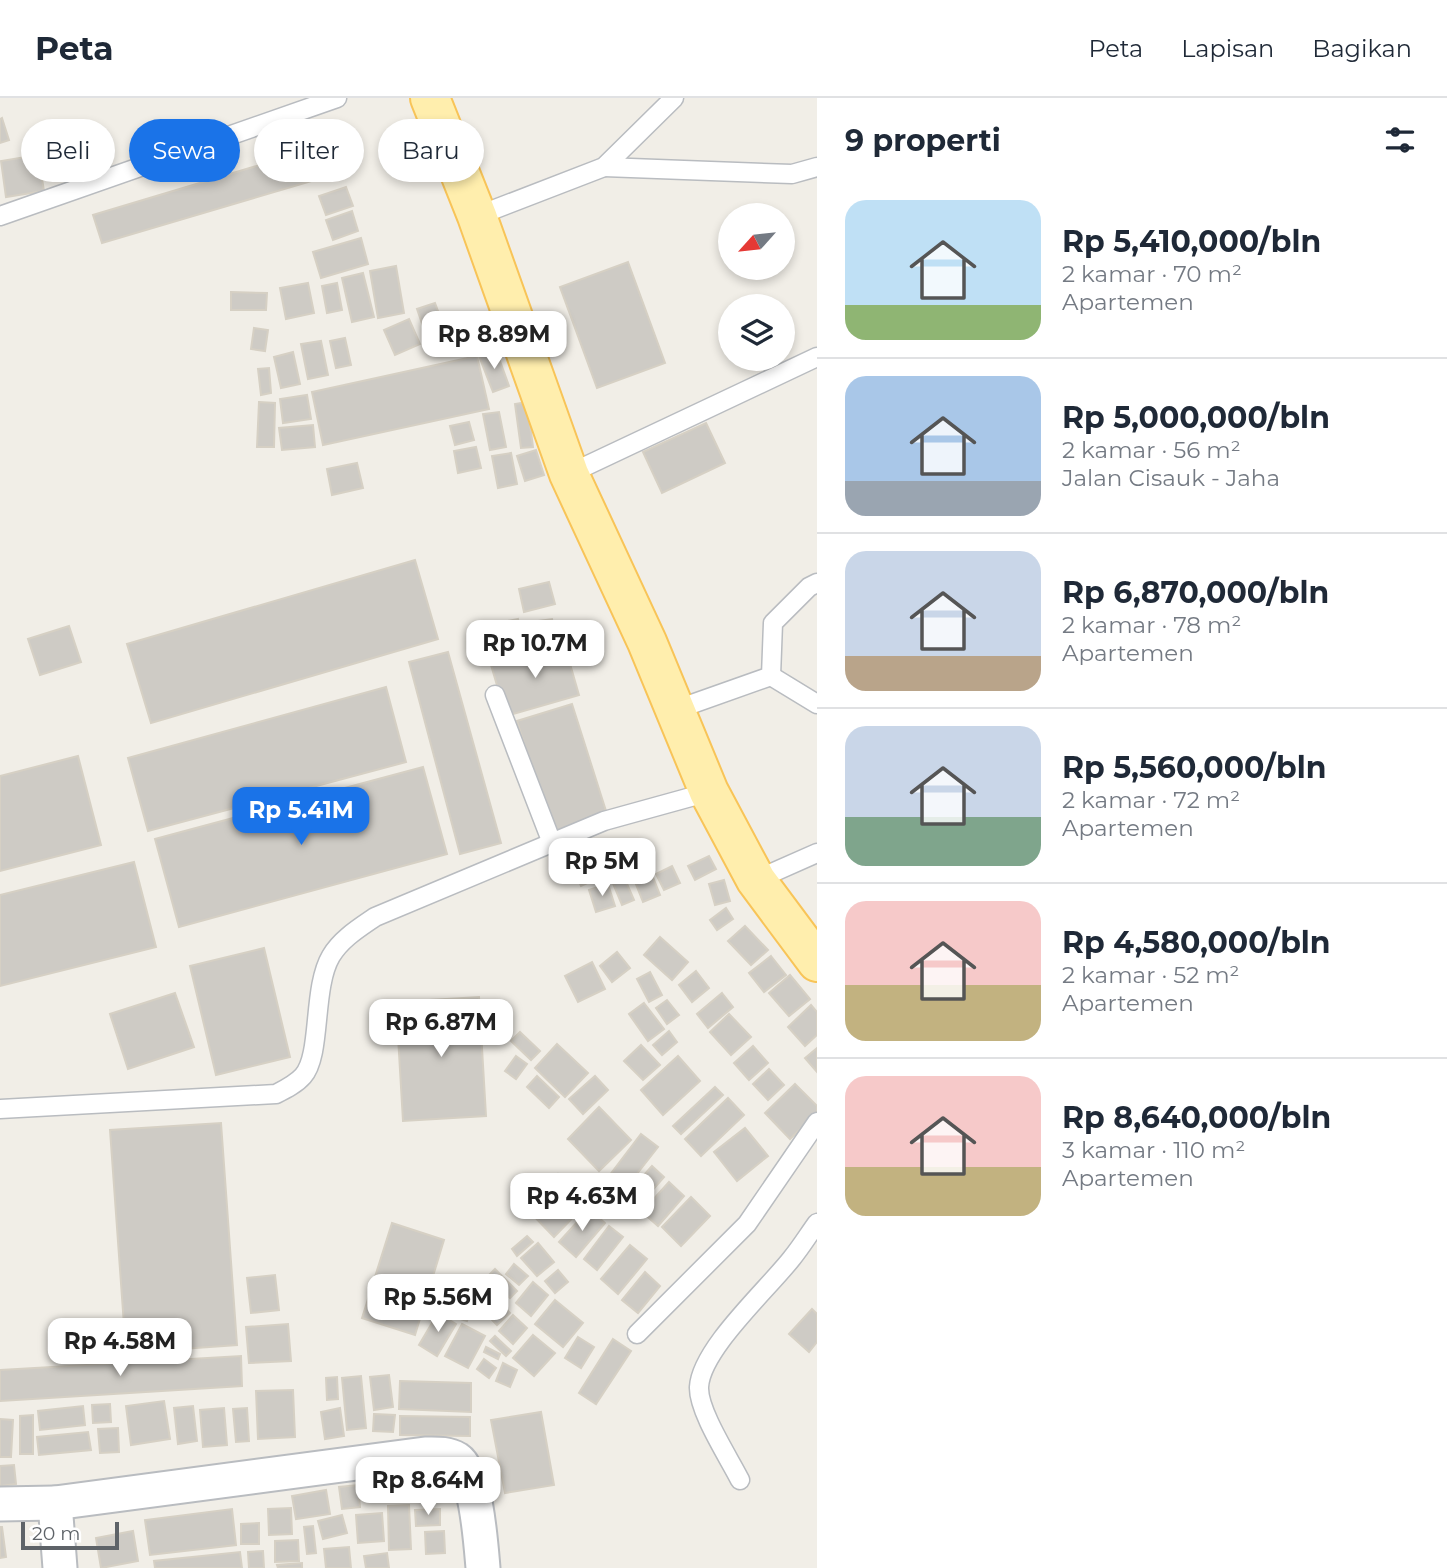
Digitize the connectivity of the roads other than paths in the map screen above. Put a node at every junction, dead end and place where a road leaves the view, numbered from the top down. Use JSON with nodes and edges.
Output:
{"nodes":[{"id":1,"x":337,"y":98,"type":"edge"},
{"id":2,"x":430,"y":98,"type":"edge"},
{"id":3,"x":674,"y":98,"type":"edge"},
{"id":4,"x":604,"y":167,"type":"junction"},
{"id":5,"x":817,"y":167,"type":"edge"},
{"id":6,"x":0,"y":216,"type":"edge"},
{"id":7,"x":477,"y":216,"type":"junction"},
{"id":8,"x":817,"y":357,"type":"edge"},
{"id":9,"x":569,"y":474,"type":"junction"},
{"id":10,"x":817,"y":583,"type":"edge"},
{"id":11,"x":771,"y":676,"type":"junction"},
{"id":12,"x":495,"y":695,"type":"dead end"},
{"id":13,"x":817,"y":704,"type":"edge"},
{"id":14,"x":675,"y":710,"type":"junction"},
{"id":15,"x":709,"y":792,"type":"junction"},
{"id":16,"x":552,"y":844,"type":"junction"},
{"id":17,"x":817,"y":853,"type":"edge"},
{"id":18,"x":755,"y":880,"type":"junction"},
{"id":19,"x":817,"y":962,"type":"edge"},
{"id":20,"x":0,"y":1109,"type":"edge"},
{"id":21,"x":817,"y":1122,"type":"edge"},
{"id":22,"x":817,"y":1223,"type":"edge"},
{"id":23,"x":637,"y":1334,"type":"dead end"},
{"id":24,"x":740,"y":1480,"type":"dead end"},
{"id":25,"x":55,"y":1503,"type":"junction"},
{"id":26,"x":0,"y":1504,"type":"edge"},
{"id":27,"x":60,"y":1568,"type":"edge"},
{"id":28,"x":484,"y":1568,"type":"edge"}],
"edges":[{"from":1,"to":6,"type":"lane"},
{"from":2,"to":7,"type":"main road"},
{"from":3,"to":4,"type":"lane"},
{"from":4,"to":5,"type":"lane"},
{"from":4,"to":7,"type":"lane"},
{"from":7,"to":9,"type":"main road"},
{"from":8,"to":9,"type":"lane"},
{"from":9,"to":14,"type":"main road"},
{"from":10,"to":11,"type":"lane"},
{"from":11,"to":13,"type":"lane"},
{"from":11,"to":14,"type":"lane"},
{"from":12,"to":16,"type":"lane"},
{"from":14,"to":15,"type":"main road"},
{"from":15,"to":16,"type":"lane"},
{"from":15,"to":18,"type":"main road"},
{"from":16,"to":20,"type":"lane"},
{"from":17,"to":18,"type":"lane"},
{"from":18,"to":19,"type":"main road"},
{"from":21,"to":23,"type":"lane"},
{"from":22,"to":24,"type":"lane"},
{"from":25,"to":26,"type":"street"},
{"from":25,"to":27,"type":"street"},
{"from":25,"to":28,"type":"street"}]}
